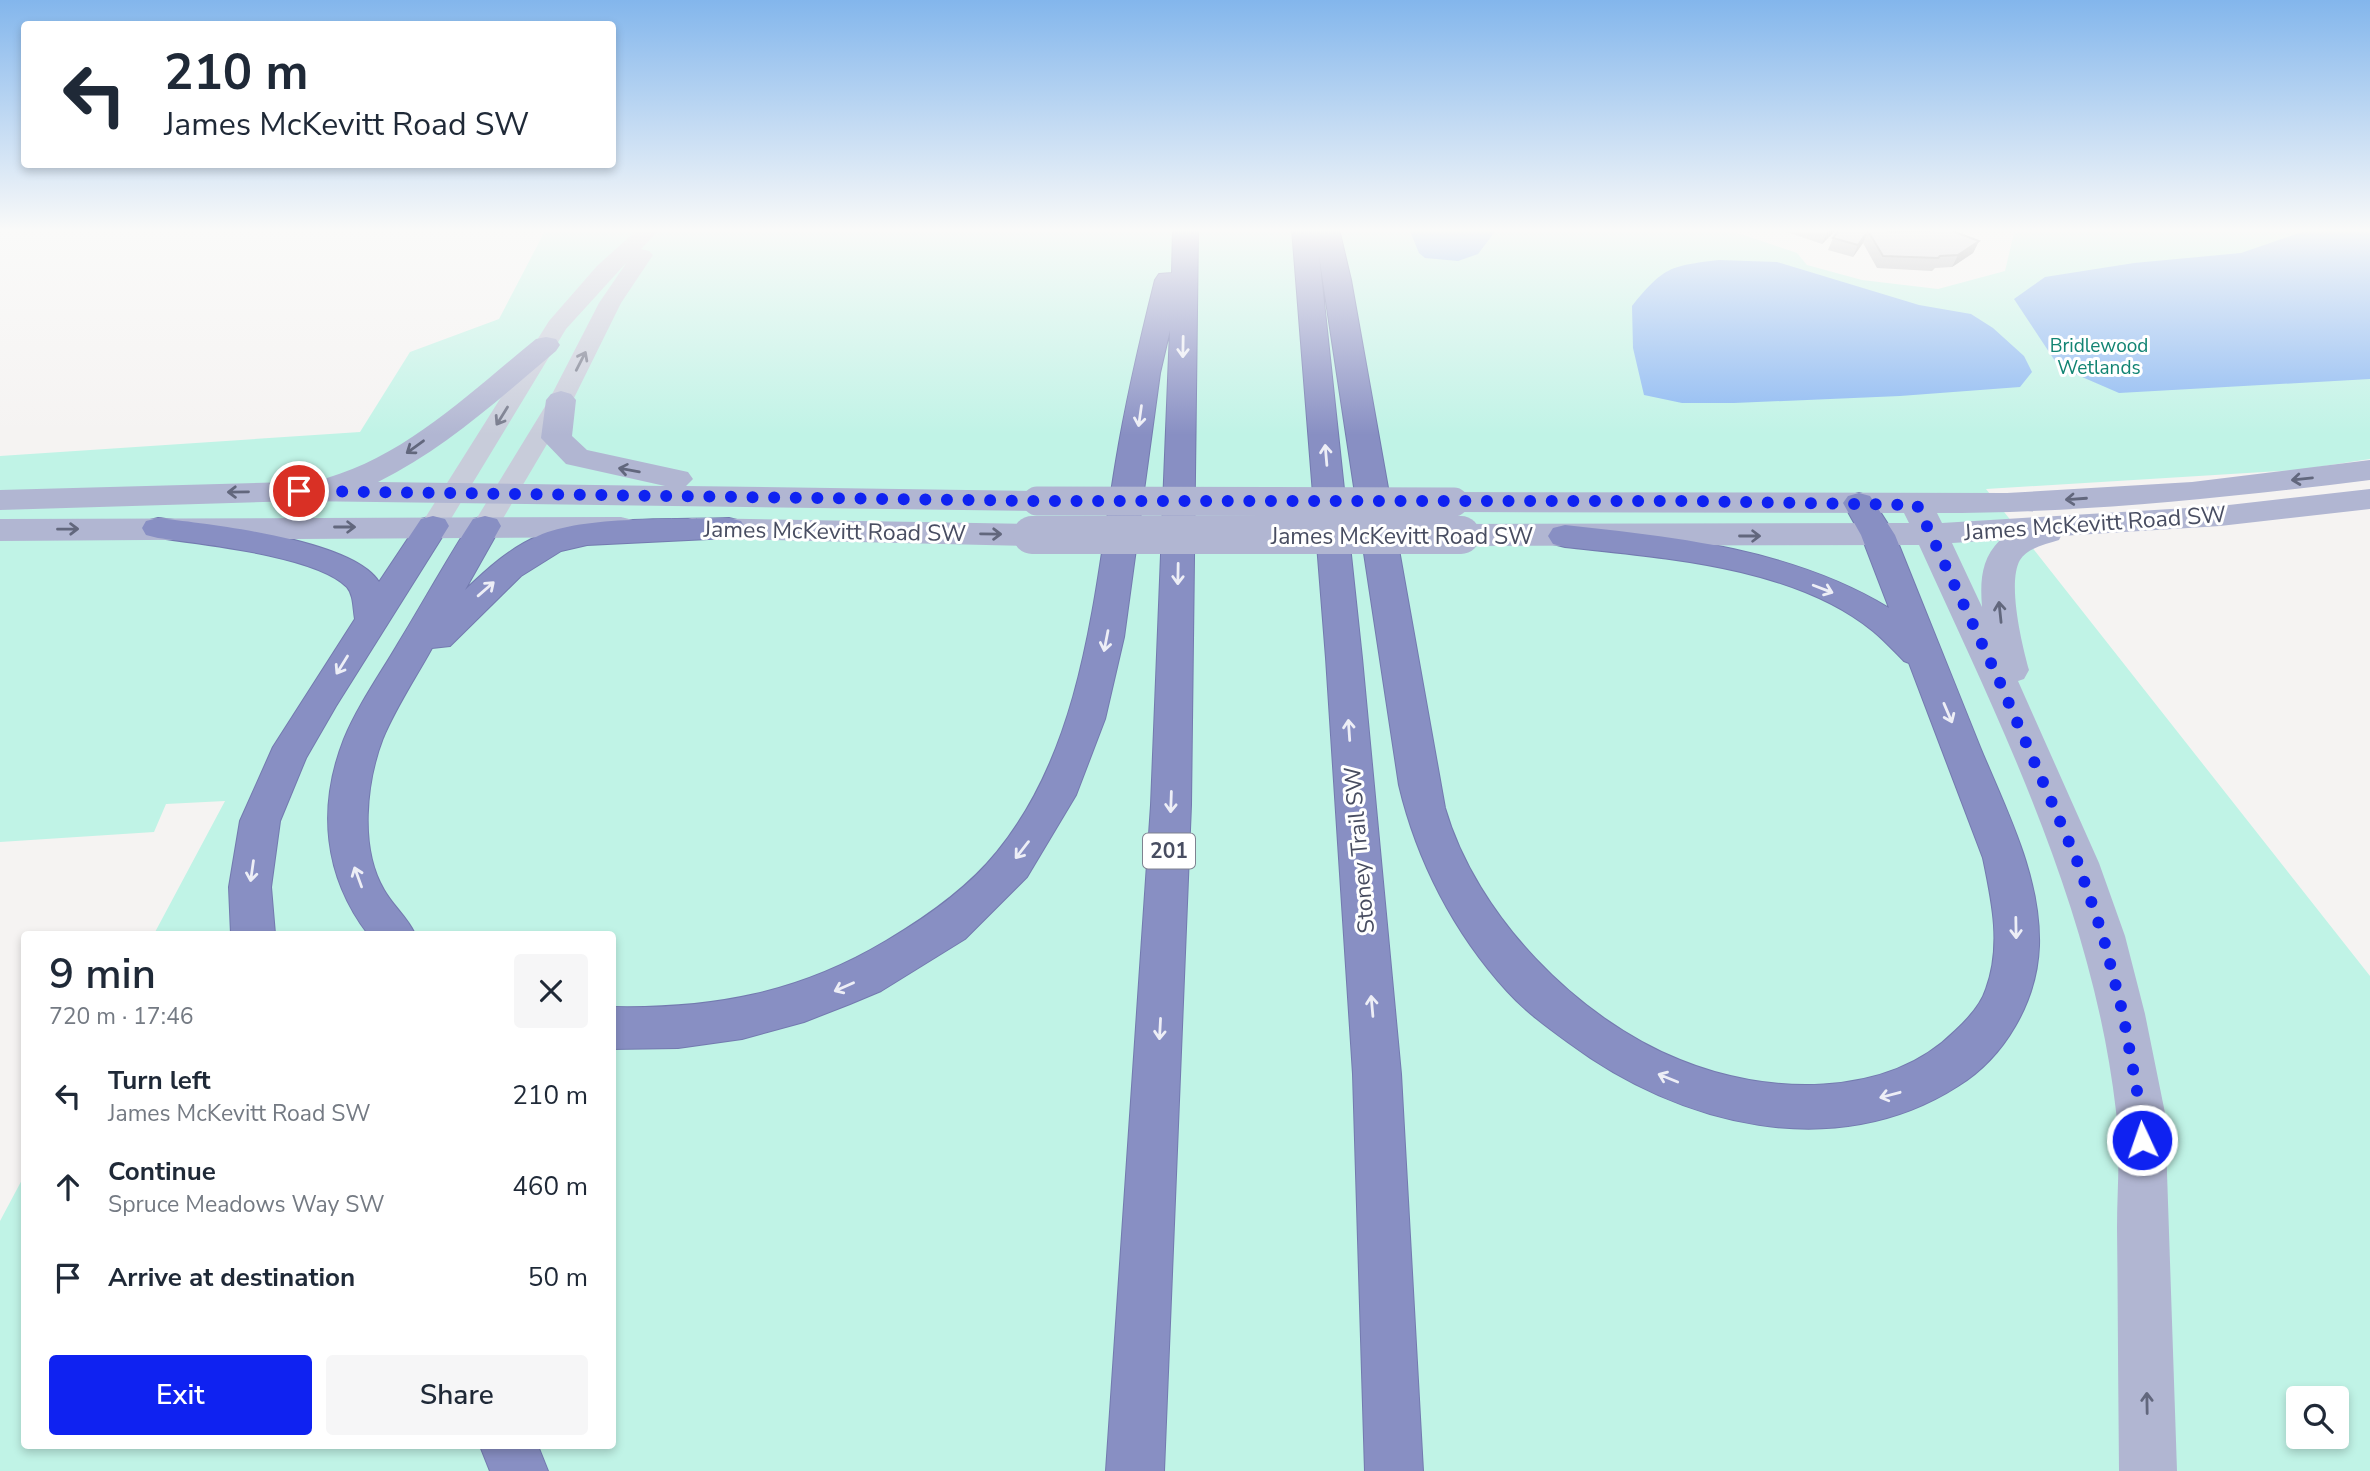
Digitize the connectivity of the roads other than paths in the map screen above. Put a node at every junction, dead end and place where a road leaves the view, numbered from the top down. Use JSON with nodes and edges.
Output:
{"nodes":[{"id":1,"x":580,"y":298,"type":"edge"},
{"id":2,"x":614,"y":298,"type":"edge"},
{"id":3,"x":1163,"y":298,"type":"edge"},
{"id":4,"x":1184,"y":298,"type":"edge"},
{"id":5,"x":1310,"y":298,"type":"edge"},
{"id":6,"x":1341,"y":298,"type":"edge"},
{"id":7,"x":546,"y":345,"type":"junction"},
{"id":8,"x":561,"y":400,"type":"junction"},
{"id":9,"x":2370,"y":470,"type":"edge"},
{"id":10,"x":299,"y":491,"type":"junction"},
{"id":11,"x":504,"y":496,"type":"junction"},
{"id":12,"x":793,"y":497,"type":"junction"},
{"id":13,"x":2370,"y":499,"type":"edge"},
{"id":14,"x":0,"y":500,"type":"edge"},
{"id":15,"x":443,"y":511,"type":"junction"},
{"id":16,"x":1869,"y":519,"type":"junction"},
{"id":17,"x":1925,"y":520,"type":"junction"},
{"id":18,"x":485,"y":526,"type":"junction"},
{"id":19,"x":2077,"y":527,"type":"junction"},
{"id":20,"x":158,"y":528,"type":"junction"},
{"id":21,"x":729,"y":528,"type":"junction"},
{"id":22,"x":0,"y":530,"type":"edge"},
{"id":23,"x":1565,"y":536,"type":"junction"},
{"id":24,"x":372,"y":618,"type":"junction"},
{"id":25,"x":1928,"y":667,"type":"junction"},
{"id":26,"x":389,"y":691,"type":"junction"},
{"id":27,"x":2078,"y":863,"type":"junction"},
{"id":28,"x":253,"y":931,"type":"edge"},
{"id":29,"x":391,"y":931,"type":"edge"},
{"id":30,"x":616,"y":1028,"type":"edge"},
{"id":31,"x":1377,"y":1074,"type":"junction"},
{"id":32,"x":510,"y":1449,"type":"edge"},
{"id":33,"x":519,"y":1471,"type":"edge"},
{"id":34,"x":1135,"y":1471,"type":"edge"},
{"id":35,"x":1394,"y":1471,"type":"edge"},
{"id":36,"x":1417,"y":1471,"type":"edge"},
{"id":37,"x":2148,"y":1471,"type":"edge"}],
"edges":[{"from":1,"to":7,"type":"street"},
{"from":8,"to":2,"type":"street","one_way":true},
{"from":3,"to":30,"type":"highway","one_way":true},
{"from":4,"to":34,"type":"highway","number":"201","one_way":true},
{"from":31,"to":5,"type":"highway","name":"Stoney Trail SW","one_way":true},
{"from":25,"to":6,"type":"highway","one_way":true},
{"from":7,"to":10,"type":"main road","one_way":true},
{"from":7,"to":15,"type":"street","one_way":true},
{"from":8,"to":11,"type":"street"},
{"from":12,"to":8,"type":"main road","one_way":true},
{"from":9,"to":17,"type":"main road","name":"James McKevitt Road SW","one_way":true},
{"from":10,"to":14,"type":"main road","one_way":true},
{"from":10,"to":15,"type":"main road"},
{"from":11,"to":12,"type":"main road","name":"James McKevitt Road SW"},
{"from":11,"to":15,"type":"main road","name":"James McKevitt Road SW"},
{"from":11,"to":18,"type":"street"},
{"from":12,"to":16,"type":"main road","name":"James McKevitt Road SW","bridge":true},
{"from":13,"to":19,"type":"main road","name":"James McKevitt Road SW"},
{"from":15,"to":18,"type":"main road","name":"James McKevitt Road SW"},
{"from":20,"to":15,"type":"main road","one_way":true},
{"from":15,"to":24,"type":"highway"},
{"from":16,"to":17,"type":"main road","name":"James McKevitt Road SW"},
{"from":23,"to":16,"type":"main road","name":"James McKevitt Road SW","one_way":true},
{"from":16,"to":25,"type":"highway"},
{"from":17,"to":19,"type":"main road","name":"James McKevitt Road SW"},
{"from":17,"to":27,"type":"main road"},
{"from":18,"to":21,"type":"main road","name":"James McKevitt Road SW"},
{"from":18,"to":26,"type":"highway"},
{"from":27,"to":19,"type":"main road","one_way":true},
{"from":22,"to":20,"type":"main road","one_way":true},
{"from":20,"to":24,"type":"highway"},
{"from":21,"to":23,"type":"main road","name":"James McKevitt Road SW","one_way":true,"bridge":true},
{"from":26,"to":21,"type":"highway","one_way":true},
{"from":23,"to":25,"type":"highway","one_way":true},
{"from":24,"to":28,"type":"highway","one_way":true},
{"from":29,"to":26,"type":"highway","one_way":true},
{"from":37,"to":27,"type":"main road","one_way":true},
{"from":31,"to":35,"type":"highway","name":"Stoney Trail SW"},
{"from":31,"to":36,"type":"highway"},
{"from":32,"to":33,"type":"highway"}]}
